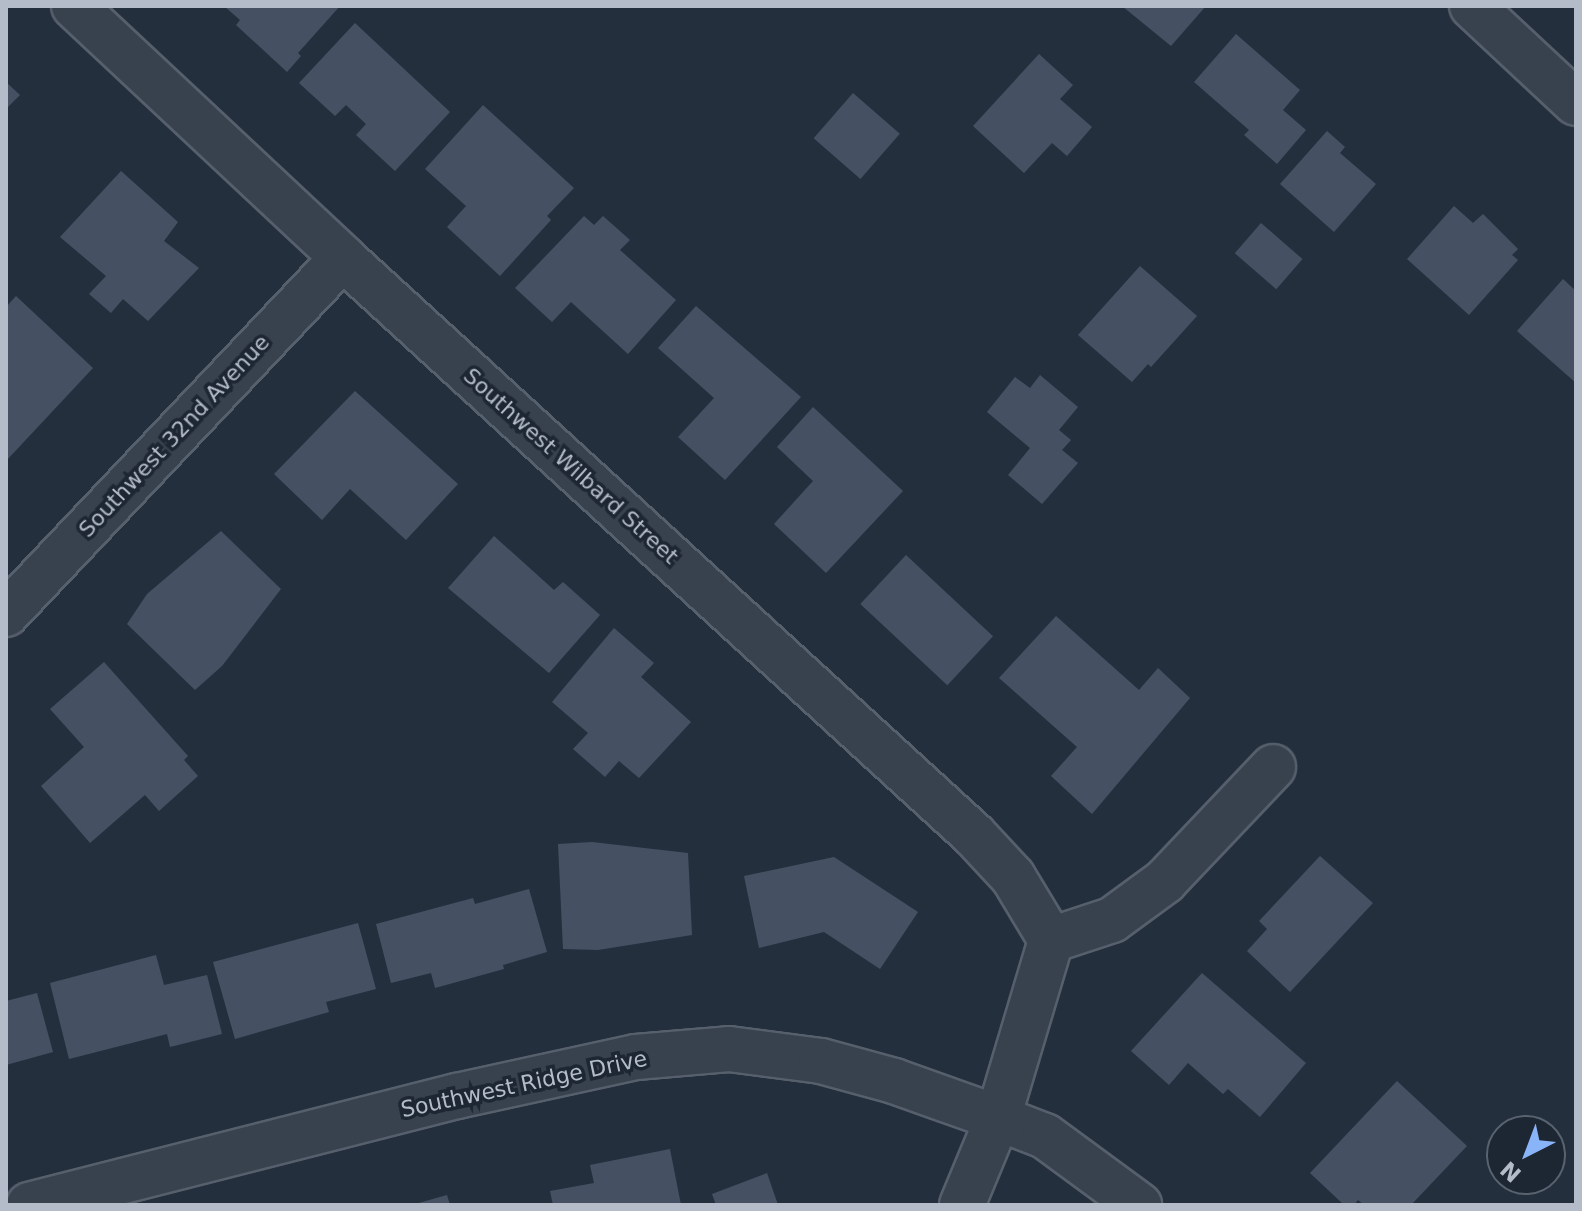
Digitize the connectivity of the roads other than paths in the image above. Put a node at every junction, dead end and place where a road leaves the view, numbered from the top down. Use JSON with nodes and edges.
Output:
{"nodes":[{"id":1,"x":74,"y":6,"type":"edge"},
{"id":2,"x":1472,"y":6,"type":"edge"},
{"id":3,"x":1576,"y":103,"type":"edge"},
{"id":4,"x":343,"y":258,"type":"junction"},
{"id":5,"x":6,"y":614,"type":"edge"},
{"id":6,"x":1273,"y":767,"type":"dead end"},
{"id":7,"x":1051,"y":940,"type":"junction"},
{"id":8,"x":998,"y":1118,"type":"junction"},
{"id":9,"x":29,"y":1205,"type":"edge"},
{"id":10,"x":962,"y":1205,"type":"edge"},
{"id":11,"x":1139,"y":1205,"type":"edge"}],
"edges":[{"from":1,"to":4,"type":"street","name":"Southwest Wilbard Street"},
{"from":2,"to":3,"type":"street"},
{"from":4,"to":5,"type":"street","name":"Southwest 32nd Avenue"},
{"from":4,"to":7,"type":"street","name":"Southwest Wilbard Street"},
{"from":6,"to":7,"type":"street"},
{"from":7,"to":8,"type":"street"},
{"from":8,"to":9,"type":"street","name":"Southwest Ridge Drive"},
{"from":8,"to":10,"type":"street"},
{"from":8,"to":11,"type":"street","name":"Southwest Ridge Drive"}]}
